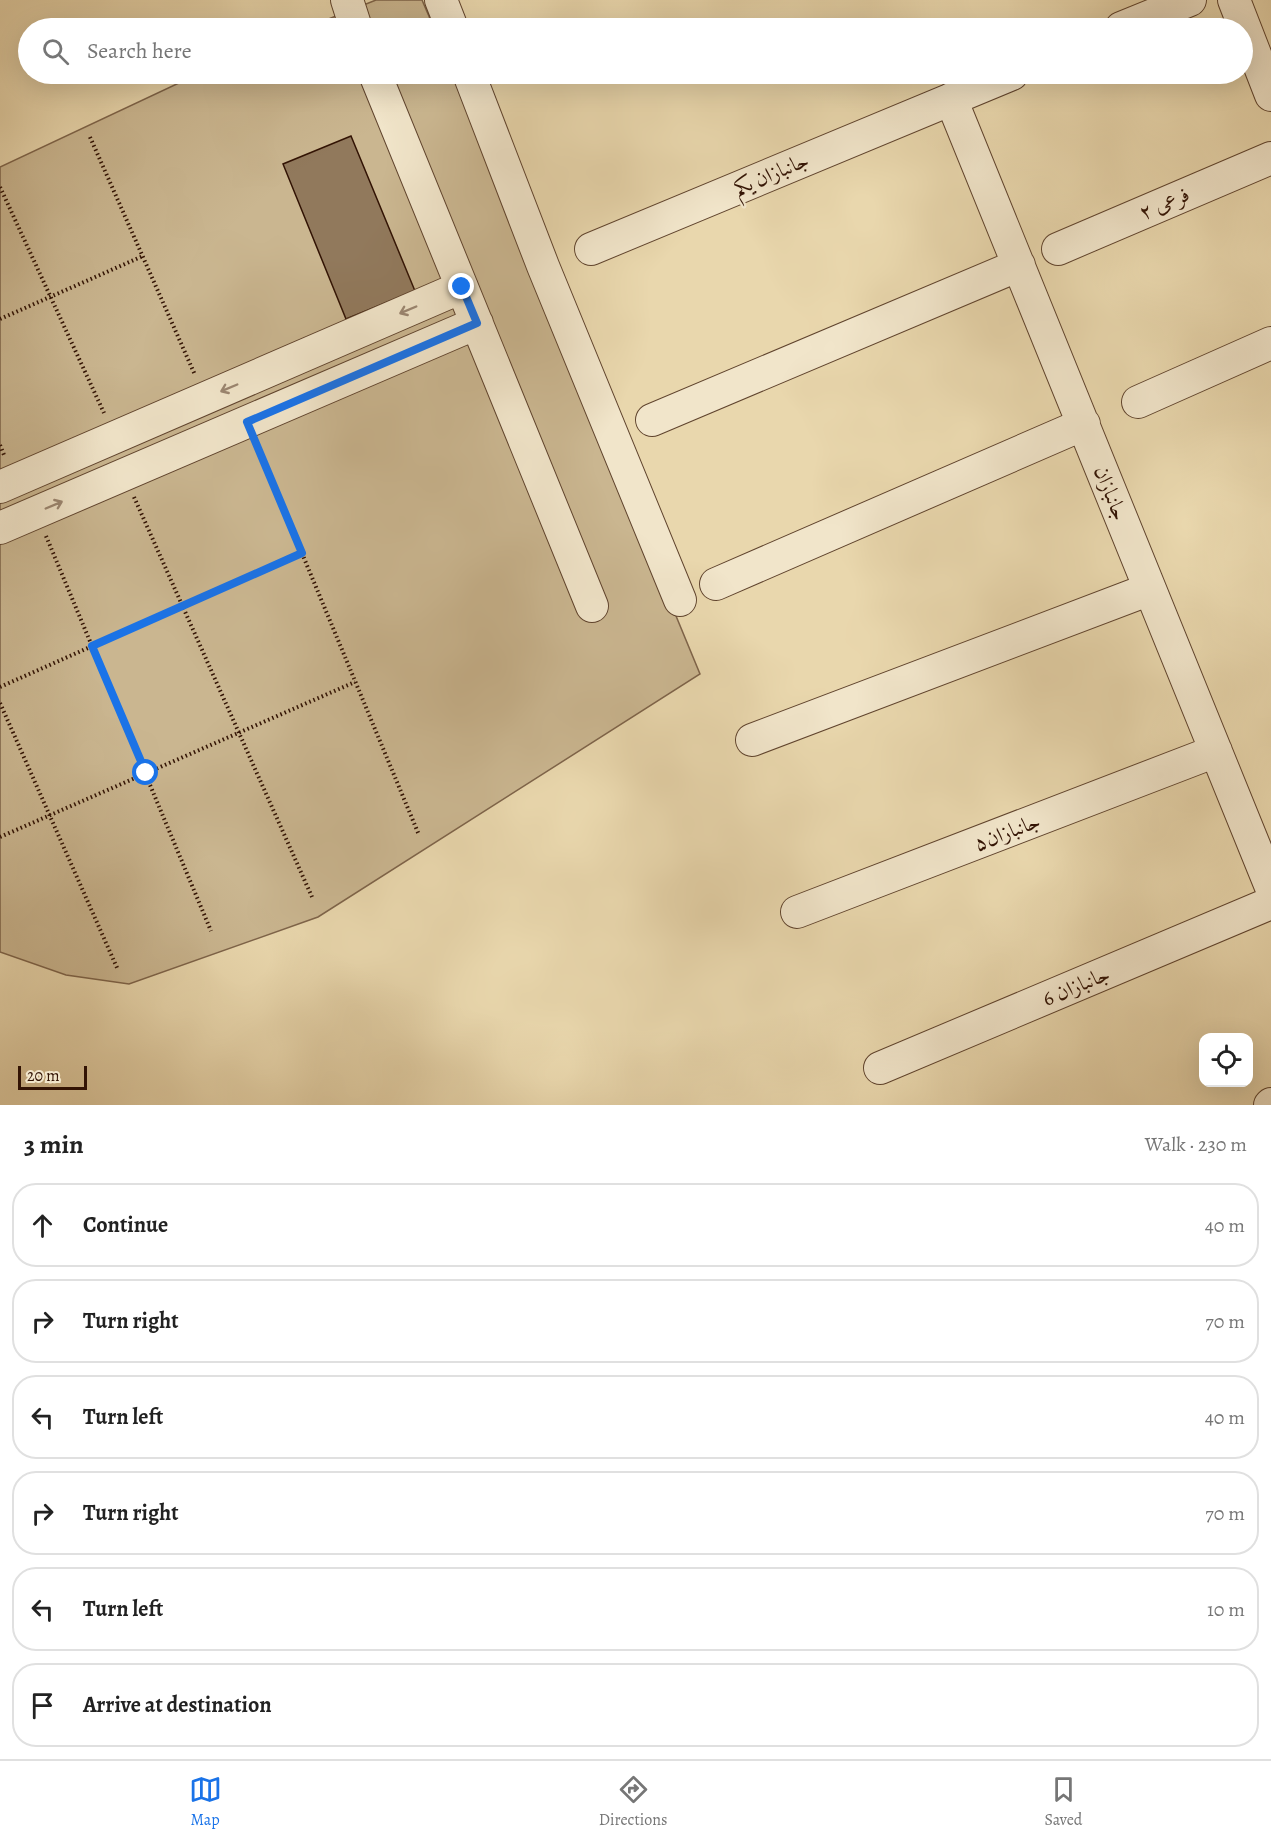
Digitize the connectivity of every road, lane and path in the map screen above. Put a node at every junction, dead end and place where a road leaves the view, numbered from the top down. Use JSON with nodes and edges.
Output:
{"nodes":[{"id":1,"x":346,"y":0,"type":"edge"},
{"id":2,"x":441,"y":0,"type":"edge"},
{"id":3,"x":1190,"y":0,"type":"edge"},
{"id":4,"x":1234,"y":0,"type":"edge"},
{"id":5,"x":352,"y":18,"type":"edge"},
{"id":6,"x":448,"y":18,"type":"edge"},
{"id":7,"x":1146,"y":18,"type":"edge"},
{"id":8,"x":1241,"y":18,"type":"edge"},
{"id":9,"x":1253,"y":49,"type":"edge"},
{"id":10,"x":379,"y":84,"type":"edge"},
{"id":11,"x":473,"y":84,"type":"edge"},
{"id":12,"x":988,"y":84,"type":"edge"},
{"id":13,"x":1271,"y":95,"type":"edge"},
{"id":14,"x":951,"y":99,"type":"junction"},
{"id":15,"x":90,"y":137,"type":"dead end"},
{"id":16,"x":1271,"y":158,"type":"edge"},
{"id":17,"x":0,"y":188,"type":"edge"},
{"id":18,"x":591,"y":249,"type":"dead end"},
{"id":19,"x":1058,"y":249,"type":"dead end"},
{"id":20,"x":143,"y":256,"type":"junction"},
{"id":21,"x":1019,"y":265,"type":"junction"},
{"id":22,"x":462,"y":287,"type":"junction"},
{"id":23,"x":50,"y":297,"type":"junction"},
{"id":24,"x":0,"y":319,"type":"edge"},
{"id":25,"x":477,"y":323,"type":"junction"},
{"id":26,"x":1271,"y":342,"type":"edge"},
{"id":27,"x":205,"y":399,"type":"junction"},
{"id":28,"x":1138,"y":402,"type":"dead end"},
{"id":29,"x":652,"y":420,"type":"dead end"},
{"id":30,"x":247,"y":422,"type":"junction"},
{"id":31,"x":1084,"y":424,"type":"junction"},
{"id":32,"x":115,"y":437,"type":"junction"},
{"id":33,"x":124,"y":475,"type":"junction"},
{"id":34,"x":0,"y":488,"type":"edge"},
{"id":35,"x":36,"y":513,"type":"junction"},
{"id":36,"x":0,"y":528,"type":"edge"},
{"id":37,"x":302,"y":553,"type":"junction"},
{"id":38,"x":716,"y":584,"type":"dead end"},
{"id":39,"x":1150,"y":589,"type":"junction"},
{"id":40,"x":680,"y":600,"type":"dead end"},
{"id":41,"x":183,"y":606,"type":"junction"},
{"id":42,"x":592,"y":606,"type":"dead end"},
{"id":43,"x":92,"y":646,"type":"junction"},
{"id":44,"x":355,"y":682,"type":"junction"},
{"id":45,"x":0,"y":687,"type":"edge"},
{"id":46,"x":0,"y":703,"type":"edge"},
{"id":47,"x":239,"y":733,"type":"junction"},
{"id":48,"x":752,"y":740,"type":"dead end"},
{"id":49,"x":1216,"y":751,"type":"junction"},
{"id":50,"x":146,"y":773,"type":"junction"},
{"id":51,"x":50,"y":815,"type":"junction"},
{"id":52,"x":419,"y":835,"type":"dead end"},
{"id":53,"x":0,"y":837,"type":"edge"},
{"id":54,"x":1271,"y":887,"type":"edge"},
{"id":55,"x":312,"y":897,"type":"dead end"},
{"id":56,"x":1271,"y":903,"type":"edge"},
{"id":57,"x":797,"y":912,"type":"dead end"},
{"id":58,"x":211,"y":931,"type":"dead end"},
{"id":59,"x":118,"y":970,"type":"dead end"},
{"id":60,"x":880,"y":1068,"type":"dead end"}],
"edges":[{"from":1,"to":5,"type":"street"},
{"from":2,"to":6,"type":"street"},
{"from":3,"to":7,"type":"street"},
{"from":4,"to":8,"type":"street"},
{"from":9,"to":13,"type":"street"},
{"from":10,"to":22,"type":"street"},
{"from":11,"to":40,"type":"street"},
{"from":12,"to":14,"type":"street","name":"جانبازان یکم"},
{"from":14,"to":18,"type":"street","name":"جانبازان یکم"},
{"from":14,"to":21,"type":"street","name":"جانبازان"},
{"from":15,"to":20,"type":"path"},
{"from":16,"to":19,"type":"street","name":"فرعی ۲"},
{"from":17,"to":23,"type":"path"},
{"from":20,"to":23,"type":"path"},
{"from":20,"to":27,"type":"path"},
{"from":21,"to":29,"type":"street"},
{"from":21,"to":31,"type":"street","name":"جانبازان"},
{"from":22,"to":25,"type":"street"},
{"from":22,"to":27,"type":"street","one_way":true},
{"from":23,"to":24,"type":"path"},
{"from":23,"to":32,"type":"path"},
{"from":25,"to":30,"type":"street"},
{"from":25,"to":42,"type":"street"},
{"from":26,"to":28,"type":"street"},
{"from":27,"to":32,"type":"street"},
{"from":30,"to":33,"type":"street"},
{"from":30,"to":37,"type":"path"},
{"from":31,"to":38,"type":"street"},
{"from":31,"to":39,"type":"street","name":"جانبازان"},
{"from":32,"to":34,"type":"street"},
{"from":35,"to":33,"type":"street","one_way":true},
{"from":33,"to":41,"type":"path"},
{"from":35,"to":36,"type":"street"},
{"from":35,"to":43,"type":"path"},
{"from":37,"to":41,"type":"path"},
{"from":37,"to":44,"type":"path"},
{"from":39,"to":48,"type":"street"},
{"from":39,"to":49,"type":"street","name":"جانبازان"},
{"from":41,"to":43,"type":"path"},
{"from":41,"to":47,"type":"path"},
{"from":43,"to":45,"type":"path"},
{"from":43,"to":50,"type":"path"},
{"from":44,"to":47,"type":"path"},
{"from":44,"to":52,"type":"path"},
{"from":46,"to":51,"type":"path"},
{"from":47,"to":50,"type":"path"},
{"from":47,"to":55,"type":"path"},
{"from":49,"to":54,"type":"street","name":"جانبازان"},
{"from":49,"to":57,"type":"street","name":"جانبازان۵"},
{"from":50,"to":51,"type":"path"},
{"from":50,"to":58,"type":"path"},
{"from":51,"to":53,"type":"path"},
{"from":51,"to":59,"type":"path"},
{"from":56,"to":60,"type":"street","name":"جانبازان 6"}]}
